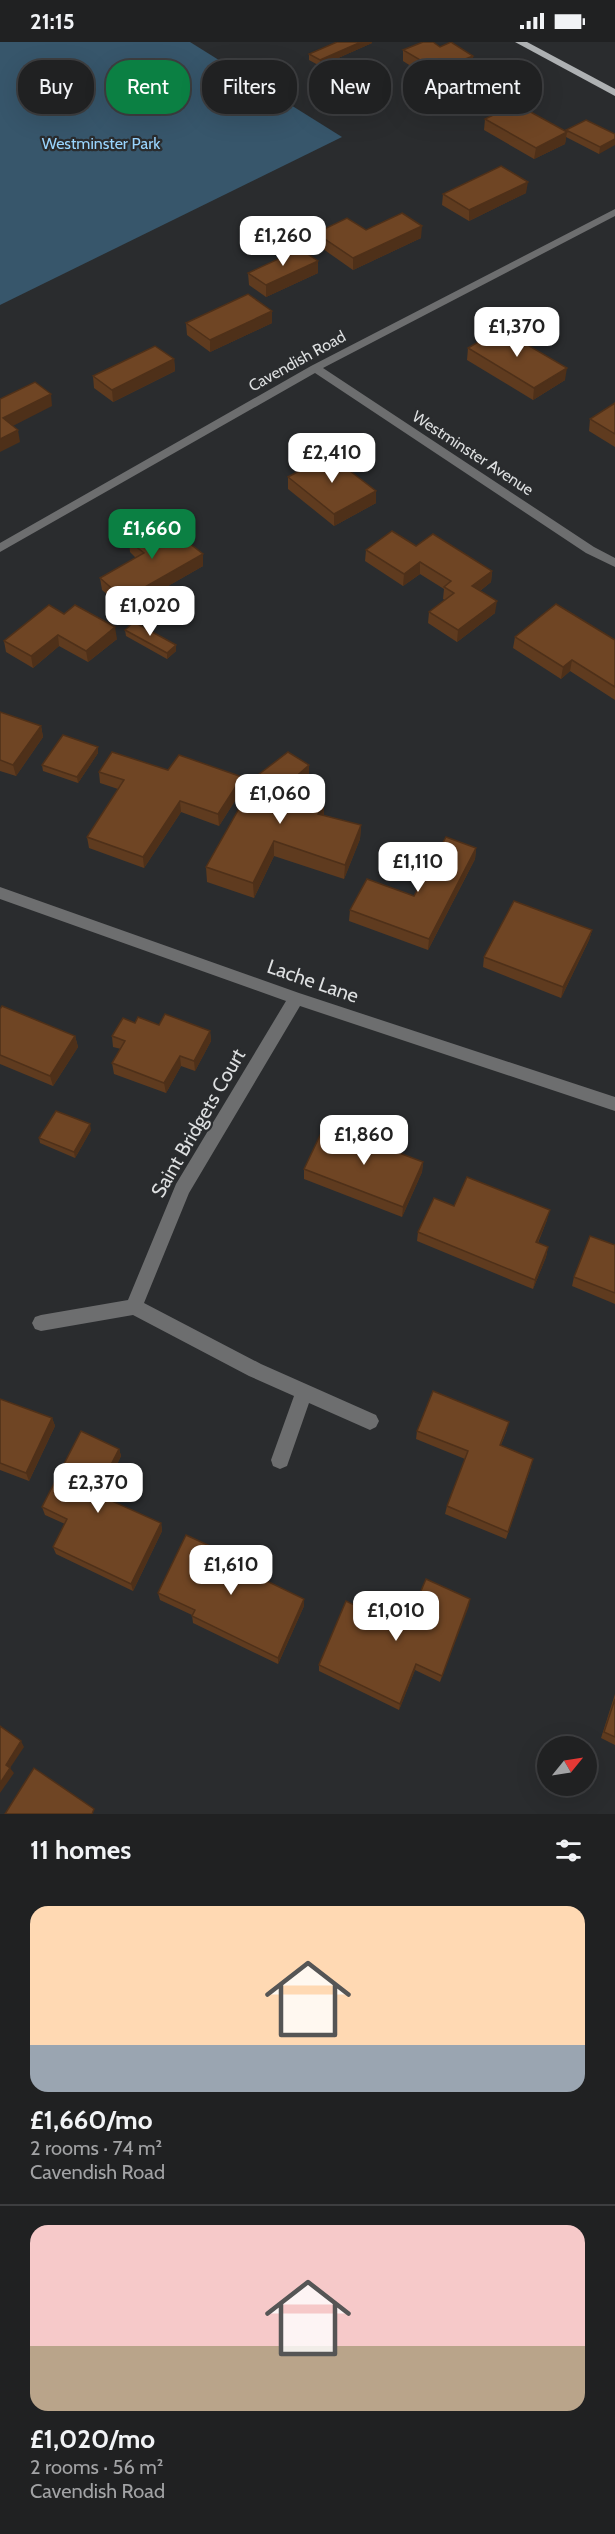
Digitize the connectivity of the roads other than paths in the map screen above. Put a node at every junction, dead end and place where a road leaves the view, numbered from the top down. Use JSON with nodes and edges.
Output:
{"nodes":[{"id":1,"x":520,"y":42,"type":"edge"},
{"id":2,"x":615,"y":93,"type":"edge"},
{"id":3,"x":615,"y":212,"type":"edge"},
{"id":4,"x":315,"y":369,"type":"junction"},
{"id":5,"x":0,"y":548,"type":"edge"},
{"id":6,"x":615,"y":563,"type":"edge"},
{"id":7,"x":0,"y":893,"type":"edge"},
{"id":8,"x":296,"y":998,"type":"junction"},
{"id":9,"x":615,"y":1104,"type":"edge"},
{"id":10,"x":134,"y":1307,"type":"junction"},
{"id":11,"x":41,"y":1323,"type":"dead end"},
{"id":12,"x":304,"y":1392,"type":"junction"},
{"id":13,"x":370,"y":1421,"type":"dead end"},
{"id":14,"x":280,"y":1460,"type":"dead end"}],
"edges":[{"from":1,"to":2,"type":"main road"},
{"from":3,"to":4,"type":"street","name":"Cavendish Road"},
{"from":4,"to":5,"type":"street","name":"Cavendish Road"},
{"from":4,"to":6,"type":"street","name":"Westminster Avenue"},
{"from":7,"to":8,"type":"street","name":"Lache Lane"},
{"from":8,"to":9,"type":"street","name":"Lache Lane"},
{"from":8,"to":10,"type":"street","name":"Saint Bridgets Court"},
{"from":10,"to":11,"type":"street"},
{"from":10,"to":12,"type":"street"},
{"from":12,"to":13,"type":"street"},
{"from":12,"to":14,"type":"street"}]}
